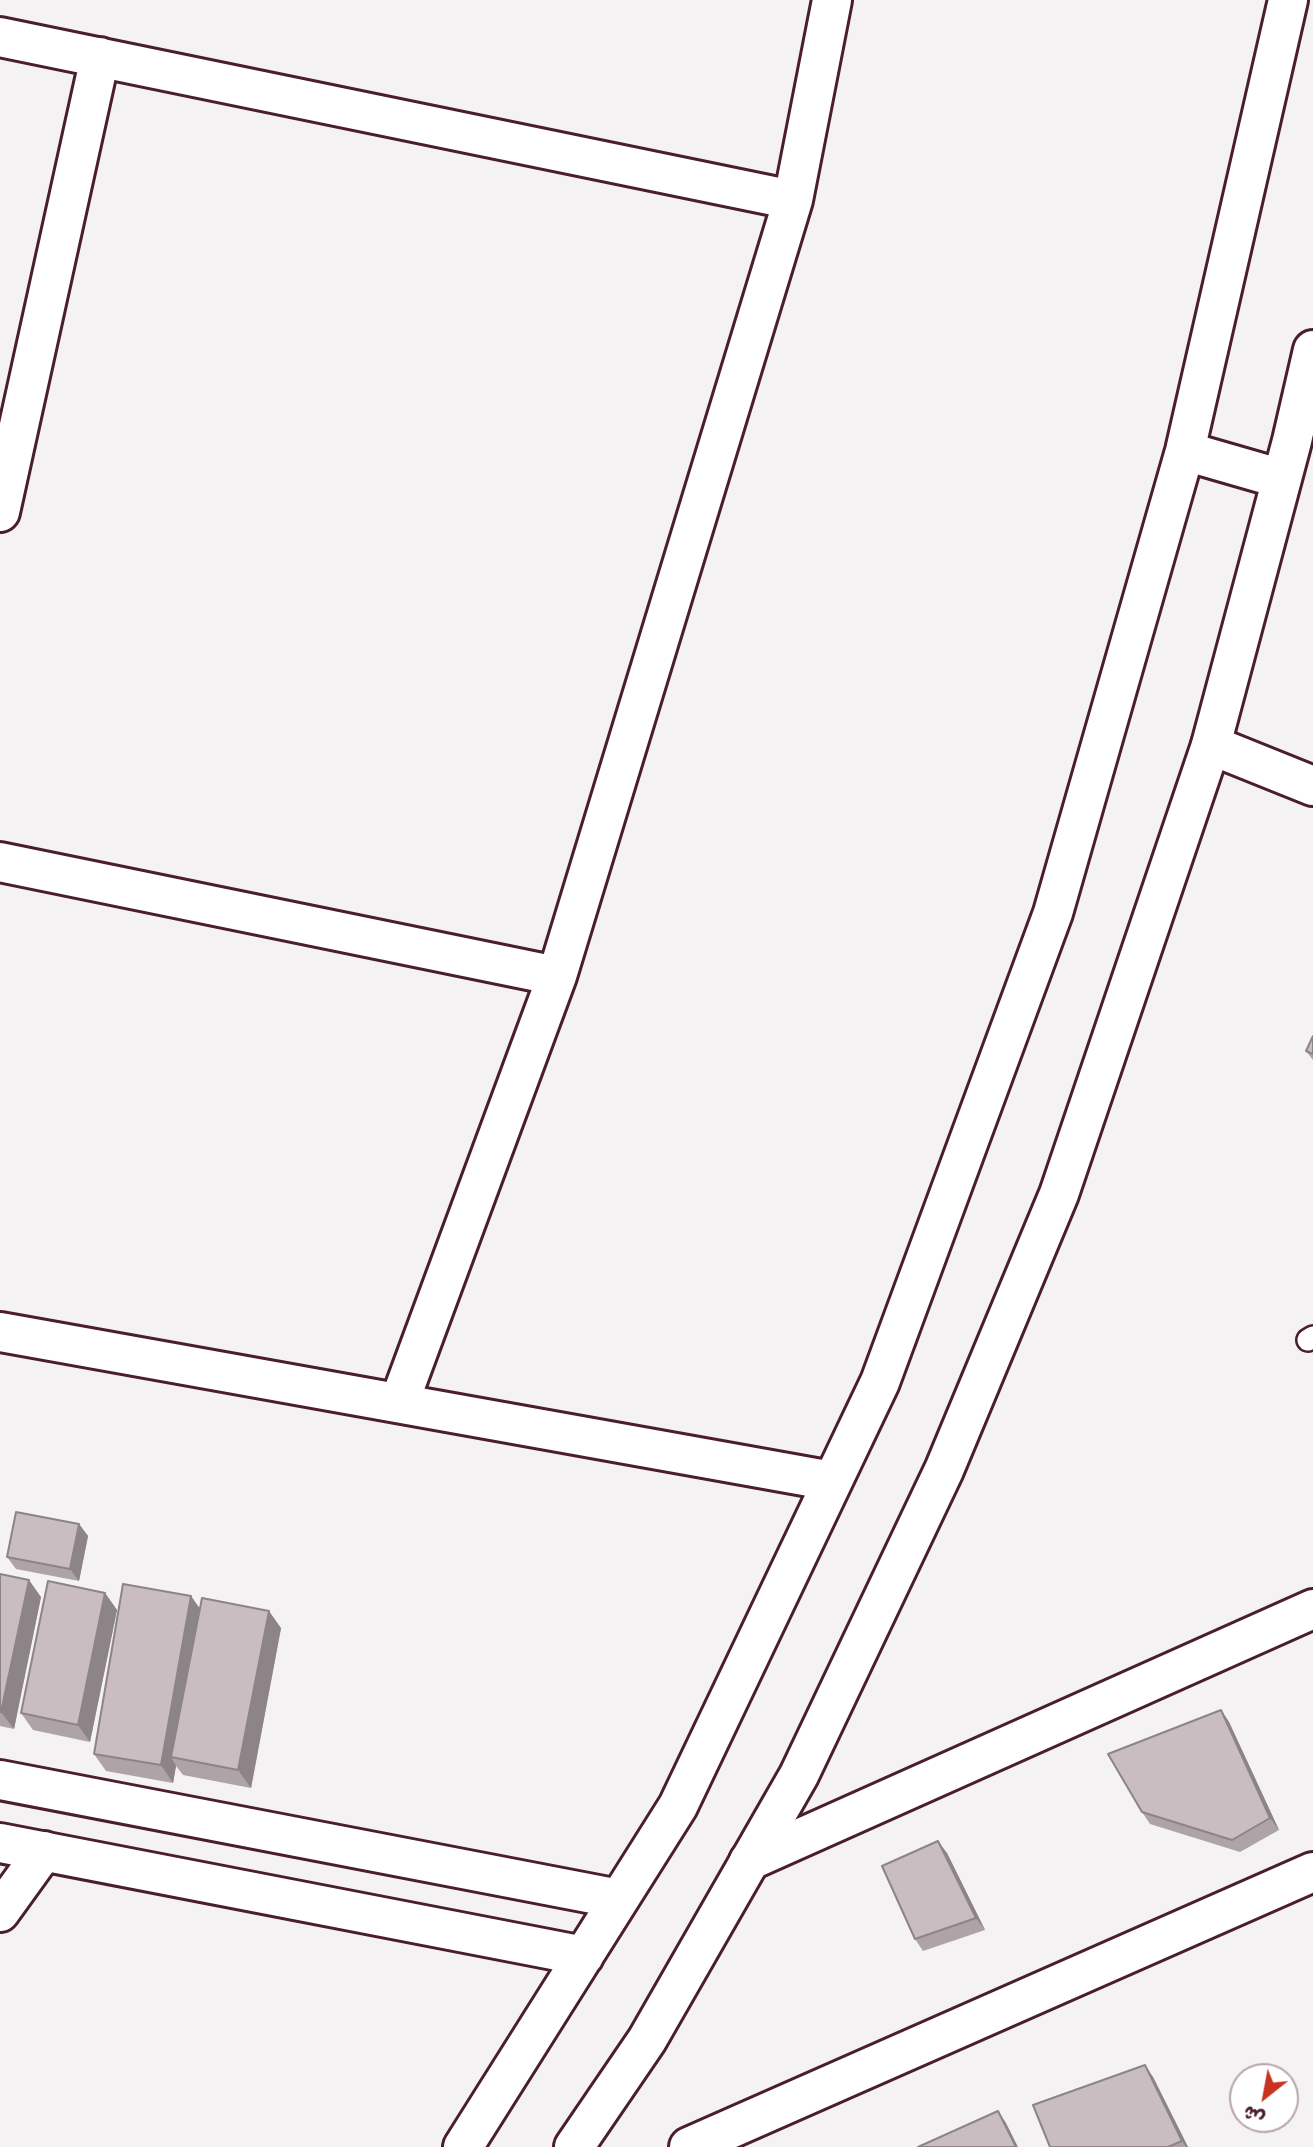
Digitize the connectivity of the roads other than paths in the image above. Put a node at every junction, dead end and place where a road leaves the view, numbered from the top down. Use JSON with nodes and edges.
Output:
{"nodes":[{"id":1,"x":832,"y":0,"type":"edge"},
{"id":2,"x":1288,"y":0,"type":"edge"},
{"id":3,"x":0,"y":37,"type":"edge"},
{"id":4,"x":100,"y":57,"type":"junction"},
{"id":5,"x":793,"y":200,"type":"junction"},
{"id":6,"x":1313,"y":350,"type":"edge"},
{"id":7,"x":1185,"y":451,"type":"junction"},
{"id":8,"x":1282,"y":479,"type":"junction"},
{"id":9,"x":0,"y":512,"type":"edge"},
{"id":10,"x":1211,"y":745,"type":"junction"},
{"id":11,"x":1313,"y":786,"type":"edge"},
{"id":12,"x":0,"y":862,"type":"edge"},
{"id":13,"x":557,"y":976,"type":"junction"},
{"id":14,"x":0,"y":1332,"type":"edge"},
{"id":15,"x":399,"y":1404,"type":"junction"},
{"id":16,"x":832,"y":1481,"type":"junction"},
{"id":17,"x":1313,"y":1609,"type":"edge"},
{"id":18,"x":0,"y":1780,"type":"edge"},
{"id":19,"x":0,"y":1843,"type":"edge"},
{"id":20,"x":44,"y":1851,"type":"junction"},
{"id":21,"x":750,"y":1861,"type":"junction"},
{"id":22,"x":1313,"y":1872,"type":"edge"},
{"id":23,"x":619,"y":1899,"type":"junction"},
{"id":24,"x":0,"y":1912,"type":"edge"},
{"id":25,"x":584,"y":1956,"type":"junction"},
{"id":26,"x":463,"y":2147,"type":"edge"},
{"id":27,"x":574,"y":2147,"type":"edge"},
{"id":28,"x":689,"y":2147,"type":"edge"}],
"edges":[{"from":1,"to":5,"type":"street"},
{"from":2,"to":7,"type":"street"},
{"from":3,"to":4,"type":"street"},
{"from":4,"to":5,"type":"street"},
{"from":4,"to":9,"type":"street"},
{"from":5,"to":13,"type":"street"},
{"from":6,"to":8,"type":"street"},
{"from":7,"to":8,"type":"street"},
{"from":7,"to":16,"type":"street"},
{"from":8,"to":10,"type":"street"},
{"from":10,"to":11,"type":"street"},
{"from":10,"to":21,"type":"street"},
{"from":12,"to":13,"type":"street"},
{"from":13,"to":15,"type":"street"},
{"from":14,"to":15,"type":"street"},
{"from":15,"to":16,"type":"street"},
{"from":16,"to":23,"type":"street"},
{"from":17,"to":21,"type":"street"},
{"from":18,"to":23,"type":"street"},
{"from":19,"to":20,"type":"street"},
{"from":20,"to":24,"type":"street"},
{"from":20,"to":25,"type":"street"},
{"from":21,"to":27,"type":"street"},
{"from":22,"to":28,"type":"street"},
{"from":23,"to":25,"type":"street"},
{"from":25,"to":26,"type":"street"}]}
